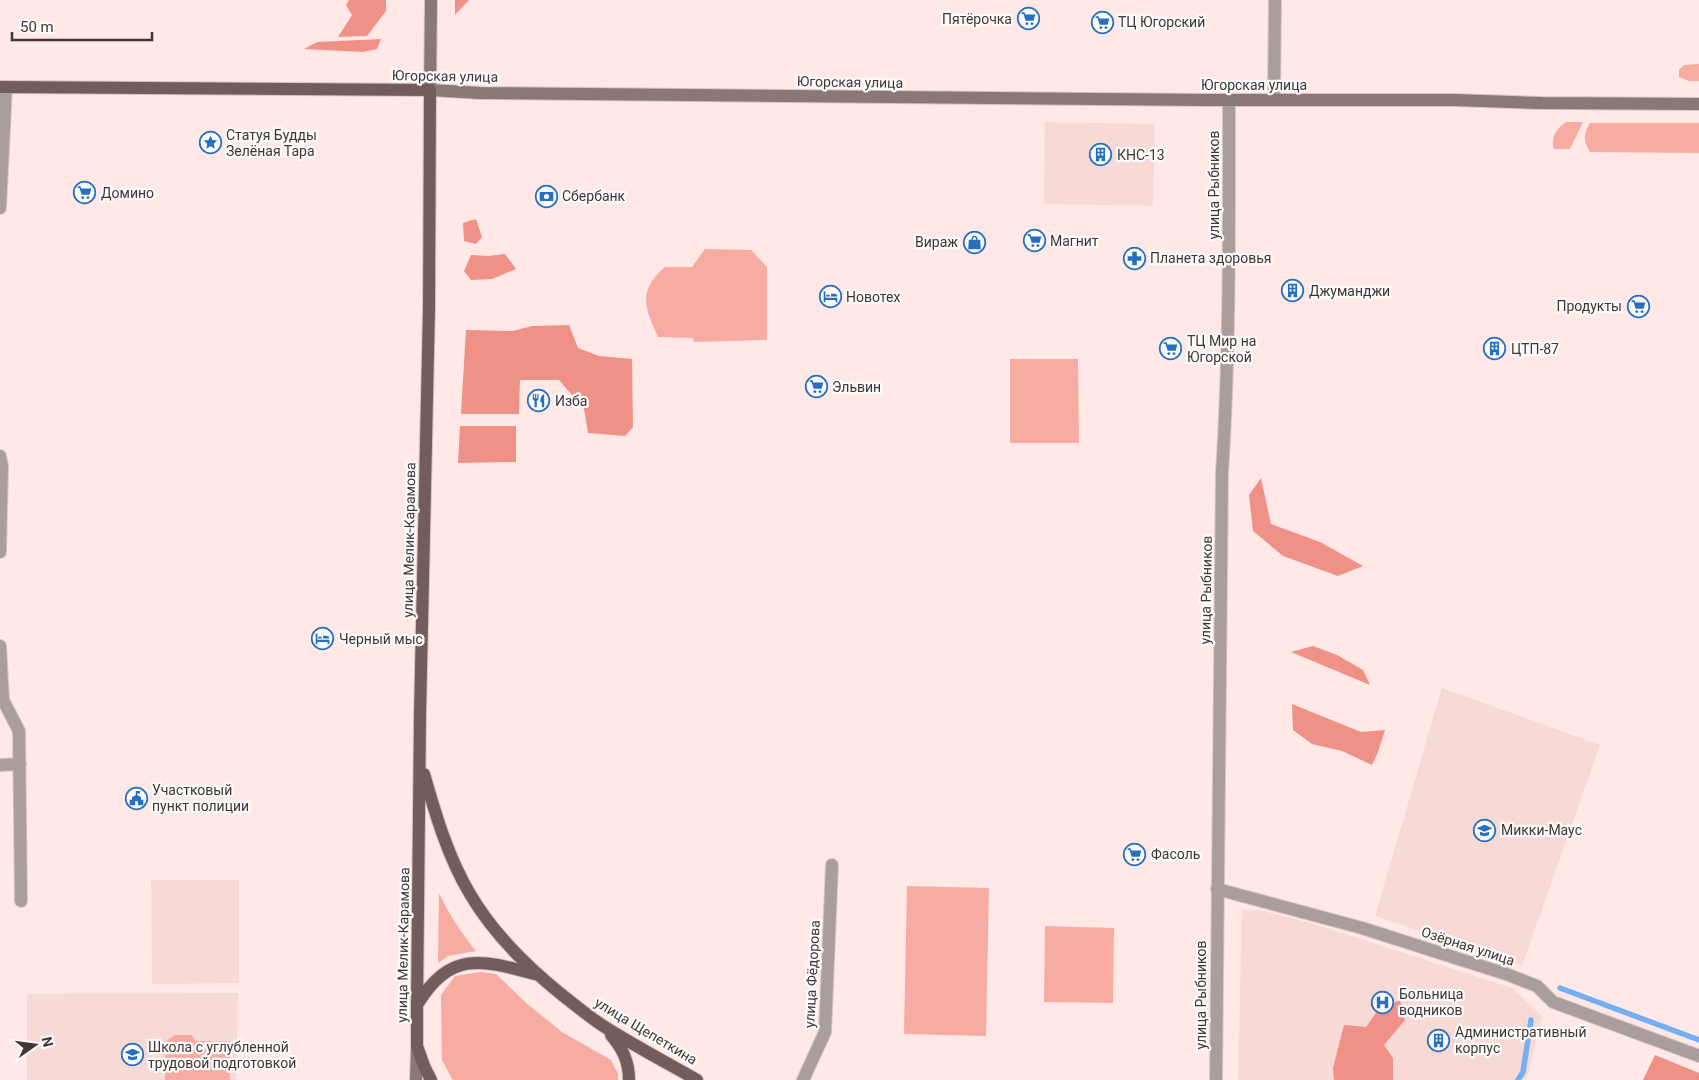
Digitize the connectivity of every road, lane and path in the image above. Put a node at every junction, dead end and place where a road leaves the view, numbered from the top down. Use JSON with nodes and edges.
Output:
{"nodes":[{"id":1,"x":430,"y":0,"type":"edge"},
{"id":2,"x":1275,"y":0,"type":"edge"},
{"id":3,"x":3,"y":87,"type":"edge"},
{"id":4,"x":430,"y":90,"type":"junction"},
{"id":5,"x":1274,"y":99,"type":"junction"},
{"id":6,"x":1229,"y":100,"type":"junction"},
{"id":7,"x":1699,"y":104,"type":"edge"},
{"id":8,"x":0,"y":208,"type":"edge"},
{"id":9,"x":0,"y":456,"type":"edge"},
{"id":10,"x":0,"y":552,"type":"edge"},
{"id":11,"x":0,"y":646,"type":"edge"},
{"id":12,"x":420,"y":762,"type":"junction"},
{"id":13,"x":20,"y":764,"type":"junction"},
{"id":14,"x":0,"y":765,"type":"edge"},
{"id":15,"x":832,"y":865,"type":"dead end"},
{"id":16,"x":1217,"y":889,"type":"junction"},
{"id":17,"x":21,"y":901,"type":"dead end"},
{"id":18,"x":538,"y":975,"type":"junction"},
{"id":19,"x":417,"y":1006,"type":"junction"},
{"id":20,"x":606,"y":1028,"type":"junction"},
{"id":21,"x":417,"y":1046,"type":"junction"},
{"id":22,"x":1699,"y":1056,"type":"edge"},
{"id":23,"x":416,"y":1080,"type":"edge"},
{"id":24,"x":431,"y":1080,"type":"edge"},
{"id":25,"x":629,"y":1080,"type":"edge"},
{"id":26,"x":697,"y":1080,"type":"edge"},
{"id":27,"x":803,"y":1080,"type":"edge"},
{"id":28,"x":1216,"y":1080,"type":"edge"}],
"edges":[{"from":1,"to":4,"type":"main road","name":"улица Мелик-Карамова"},
{"from":2,"to":5,"type":"street"},
{"from":3,"to":4,"type":"main road","name":"Югорская улица"},
{"from":3,"to":8,"type":"street"},
{"from":4,"to":6,"type":"main road","name":"Югорская улица"},
{"from":4,"to":12,"type":"main road","name":"улица Мелик-Карамова"},
{"from":5,"to":6,"type":"main road","name":"Югорская улица"},
{"from":5,"to":7,"type":"main road","name":"Югорская улица"},
{"from":6,"to":16,"type":"street","name":"улица Рыбников"},
{"from":9,"to":10,"type":"street"},
{"from":11,"to":13,"type":"street"},
{"from":12,"to":18,"type":"main road","name":"улица Щепеткина"},
{"from":12,"to":19,"type":"main road","name":"улица Мелик-Карамова"},
{"from":13,"to":14,"type":"street"},
{"from":13,"to":17,"type":"street"},
{"from":15,"to":27,"type":"street","name":"улица Фёдорова"},
{"from":16,"to":22,"type":"street","name":"Озёрная улица"},
{"from":16,"to":28,"type":"street","name":"улица Рыбников"},
{"from":18,"to":19,"type":"main road"},
{"from":18,"to":20,"type":"main road","name":"улица Щепеткина"},
{"from":19,"to":21,"type":"main road","name":"улица Мелик-Карамова"},
{"from":20,"to":25,"type":"main road"},
{"from":20,"to":26,"type":"main road","name":"улица Щепеткина"},
{"from":21,"to":23,"type":"main road","name":"улица Мелик-Карамова"},
{"from":21,"to":24,"type":"main road"}]}
